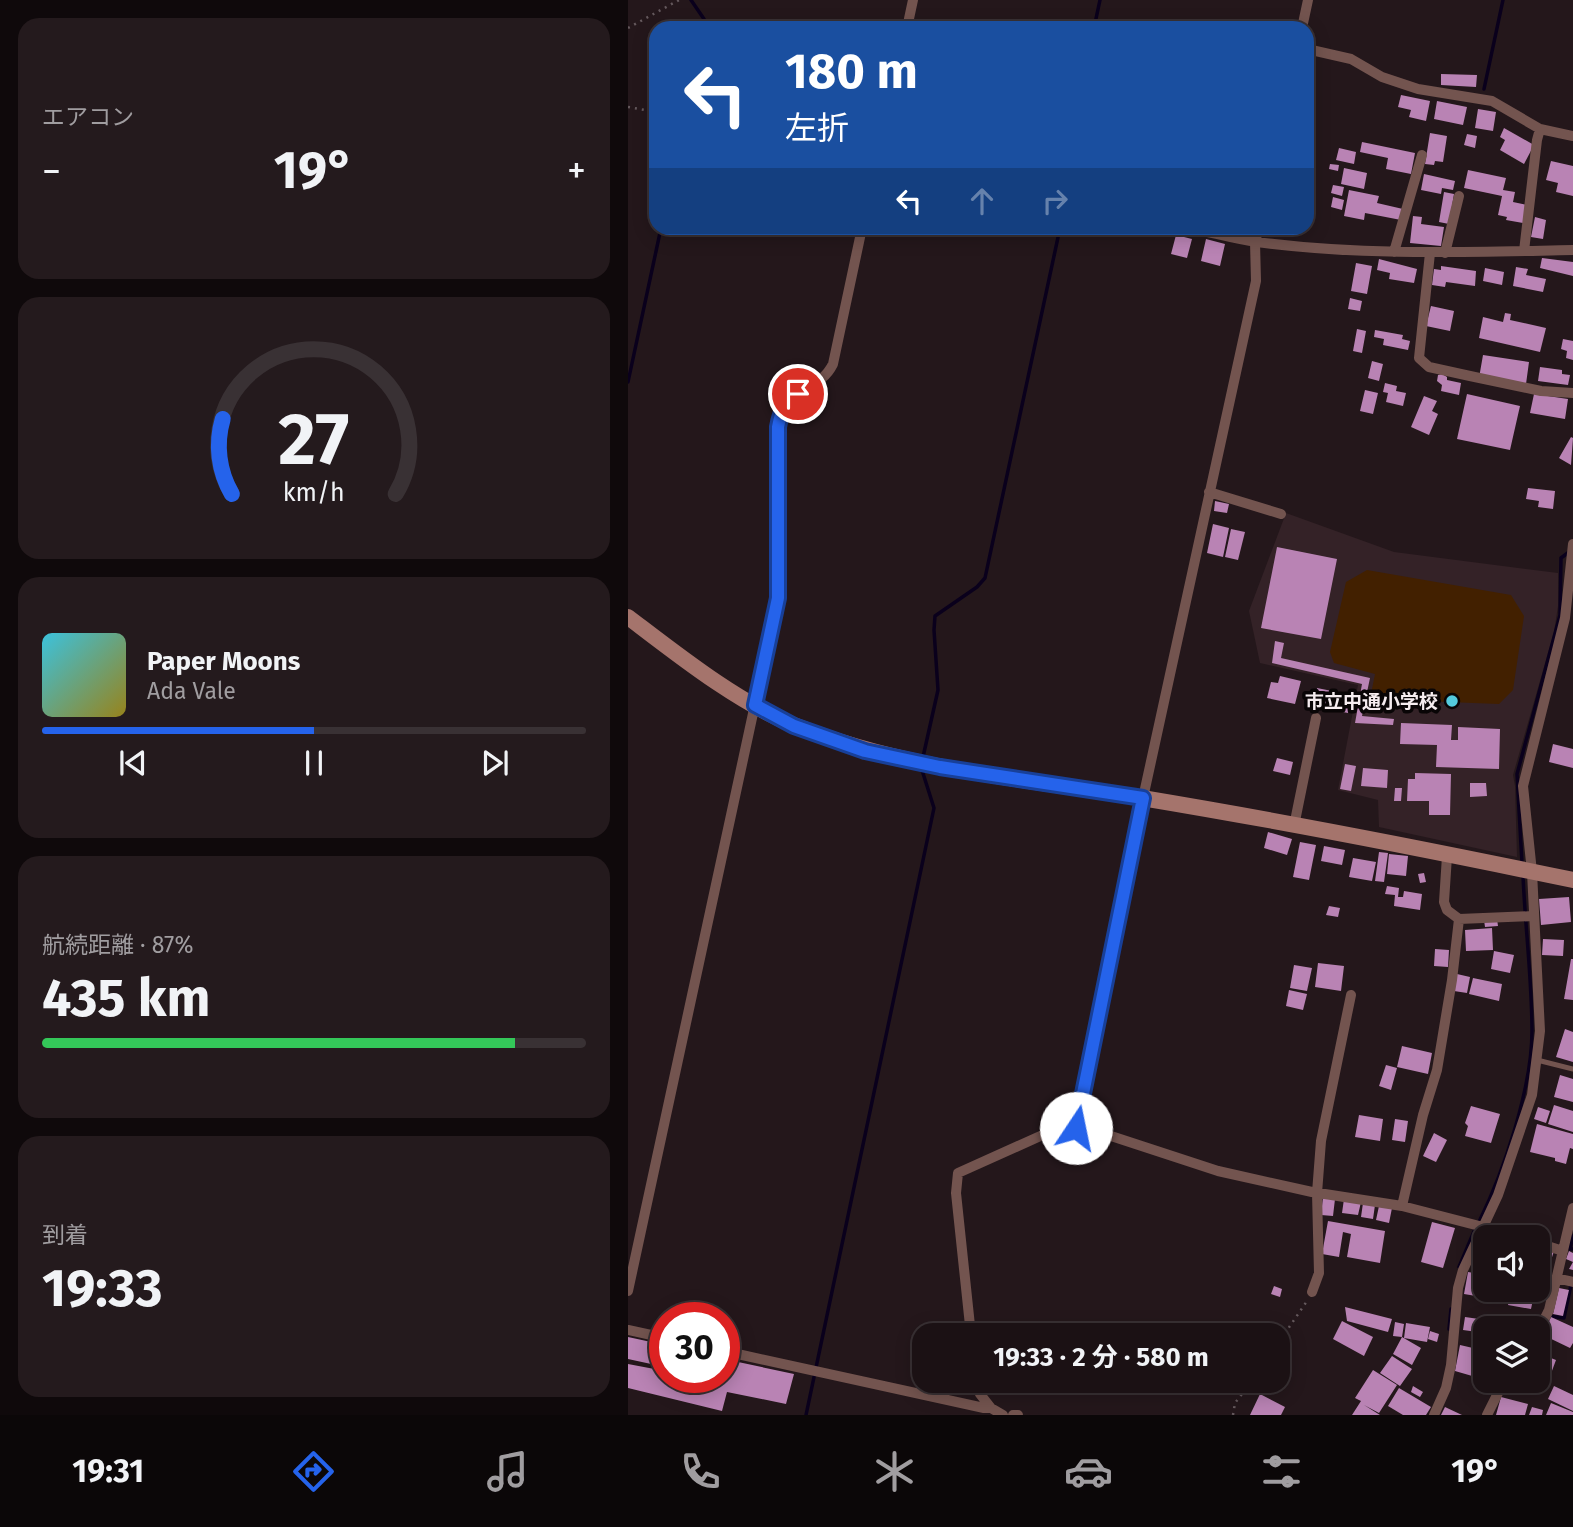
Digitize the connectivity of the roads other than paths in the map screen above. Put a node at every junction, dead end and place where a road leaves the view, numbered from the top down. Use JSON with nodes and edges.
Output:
{"nodes":[{"id":1,"x":913,"y":0,"type":"edge"},
{"id":2,"x":1308,"y":0,"type":"edge"},
{"id":3,"x":908,"y":21,"type":"edge"},
{"id":4,"x":1304,"y":21,"type":"edge"},
{"id":5,"x":1314,"y":51,"type":"edge"},
{"id":6,"x":1540,"y":130,"type":"junction"},
{"id":7,"x":1573,"y":136,"type":"edge"},
{"id":8,"x":1422,"y":155,"type":"dead end"},
{"id":9,"x":1459,"y":196,"type":"dead end"},
{"id":10,"x":861,"y":235,"type":"edge"},
{"id":11,"x":1222,"y":235,"type":"edge"},
{"id":12,"x":1258,"y":235,"type":"edge"},
{"id":13,"x":1256,"y":242,"type":"junction"},
{"id":14,"x":1573,"y":250,"type":"edge"},
{"id":15,"x":1524,"y":251,"type":"junction"},
{"id":16,"x":1394,"y":252,"type":"junction"},
{"id":17,"x":1430,"y":253,"type":"junction"},
{"id":18,"x":1445,"y":253,"type":"junction"},
{"id":19,"x":1573,"y":393,"type":"edge"},
{"id":20,"x":1209,"y":492,"type":"junction"},
{"id":21,"x":1281,"y":514,"type":"dead end"},
{"id":22,"x":1573,"y":544,"type":"edge"},
{"id":23,"x":628,"y":617,"type":"edge"},
{"id":24,"x":755,"y":705,"type":"junction"},
{"id":25,"x":1316,"y":718,"type":"dead end"},
{"id":26,"x":1143,"y":798,"type":"junction"},
{"id":27,"x":1294,"y":826,"type":"junction"},
{"id":28,"x":1447,"y":856,"type":"junction"},
{"id":29,"x":1532,"y":872,"type":"junction"},
{"id":30,"x":1573,"y":880,"type":"edge"},
{"id":31,"x":1534,"y":916,"type":"junction"},
{"id":32,"x":1459,"y":919,"type":"junction"},
{"id":33,"x":1351,"y":995,"type":"dead end"},
{"id":34,"x":1537,"y":1060,"type":"junction"},
{"id":35,"x":1573,"y":1069,"type":"edge"},
{"id":36,"x":1076,"y":1128,"type":"junction"},
{"id":37,"x":1317,"y":1193,"type":"junction"},
{"id":38,"x":1402,"y":1206,"type":"junction"},
{"id":39,"x":1573,"y":1208,"type":"edge"},
{"id":40,"x":1480,"y":1225,"type":"edge"},
{"id":41,"x":1484,"y":1225,"type":"edge"},
{"id":42,"x":1550,"y":1247,"type":"edge"},
{"id":43,"x":1473,"y":1249,"type":"edge"},
{"id":44,"x":1563,"y":1251,"type":"junction"},
{"id":45,"x":1556,"y":1278,"type":"junction"},
{"id":46,"x":1573,"y":1282,"type":"edge"},
{"id":47,"x":628,"y":1291,"type":"edge"},
{"id":48,"x":1312,"y":1292,"type":"road end"},
{"id":49,"x":1546,"y":1316,"type":"edge"},
{"id":50,"x":970,"y":1323,"type":"edge"},
{"id":51,"x":628,"y":1331,"type":"edge"},
{"id":52,"x":649,"y":1335,"type":"edge"},
{"id":53,"x":740,"y":1355,"type":"edge"},
{"id":54,"x":980,"y":1393,"type":"edge"},
{"id":55,"x":1498,"y":1393,"type":"edge"},
{"id":56,"x":991,"y":1408,"type":"junction"},
{"id":57,"x":1003,"y":1415,"type":"edge"},
{"id":58,"x":1013,"y":1415,"type":"edge"},
{"id":59,"x":1018,"y":1415,"type":"edge"},
{"id":60,"x":1434,"y":1415,"type":"edge"},
{"id":61,"x":1487,"y":1415,"type":"edge"}],
"edges":[{"from":1,"to":3,"type":"street"},
{"from":2,"to":4,"type":"street"},
{"from":5,"to":6,"type":"street"},
{"from":6,"to":7,"type":"street"},
{"from":6,"to":15,"type":"street"},
{"from":8,"to":16,"type":"street"},
{"from":9,"to":18,"type":"street"},
{"from":10,"to":24,"type":"street"},
{"from":11,"to":13,"type":"street"},
{"from":12,"to":13,"type":"street"},
{"from":13,"to":16,"type":"street"},
{"from":13,"to":20,"type":"street"},
{"from":14,"to":15,"type":"street"},
{"from":15,"to":18,"type":"street"},
{"from":16,"to":17,"type":"street"},
{"from":17,"to":18,"type":"street"},
{"from":17,"to":19,"type":"street"},
{"from":20,"to":21,"type":"street"},
{"from":20,"to":26,"type":"street"},
{"from":22,"to":29,"type":"street"},
{"from":23,"to":24,"type":"street"},
{"from":24,"to":26,"type":"street"},
{"from":24,"to":47,"type":"street"},
{"from":25,"to":27,"type":"street"},
{"from":26,"to":27,"type":"street"},
{"from":26,"to":36,"type":"street"},
{"from":27,"to":28,"type":"street"},
{"from":28,"to":29,"type":"street"},
{"from":28,"to":32,"type":"street"},
{"from":29,"to":30,"type":"street"},
{"from":29,"to":31,"type":"street"},
{"from":31,"to":32,"type":"street"},
{"from":31,"to":34,"type":"street"},
{"from":32,"to":38,"type":"street"},
{"from":33,"to":37,"type":"street"},
{"from":34,"to":35,"type":"lane"},
{"from":34,"to":41,"type":"street"},
{"from":36,"to":37,"type":"street"},
{"from":36,"to":50,"type":"street"},
{"from":37,"to":38,"type":"street"},
{"from":37,"to":48,"type":"street"},
{"from":38,"to":40,"type":"street"},
{"from":39,"to":44,"type":"street"},
{"from":42,"to":44,"type":"street"},
{"from":43,"to":60,"type":"street"},
{"from":44,"to":45,"type":"street"},
{"from":45,"to":46,"type":"street"},
{"from":45,"to":49,"type":"street"},
{"from":51,"to":52,"type":"street"},
{"from":53,"to":56,"type":"street"},
{"from":54,"to":56,"type":"street"},
{"from":55,"to":61,"type":"street"},
{"from":56,"to":57,"type":"street"},
{"from":58,"to":59,"type":"street"}]}
